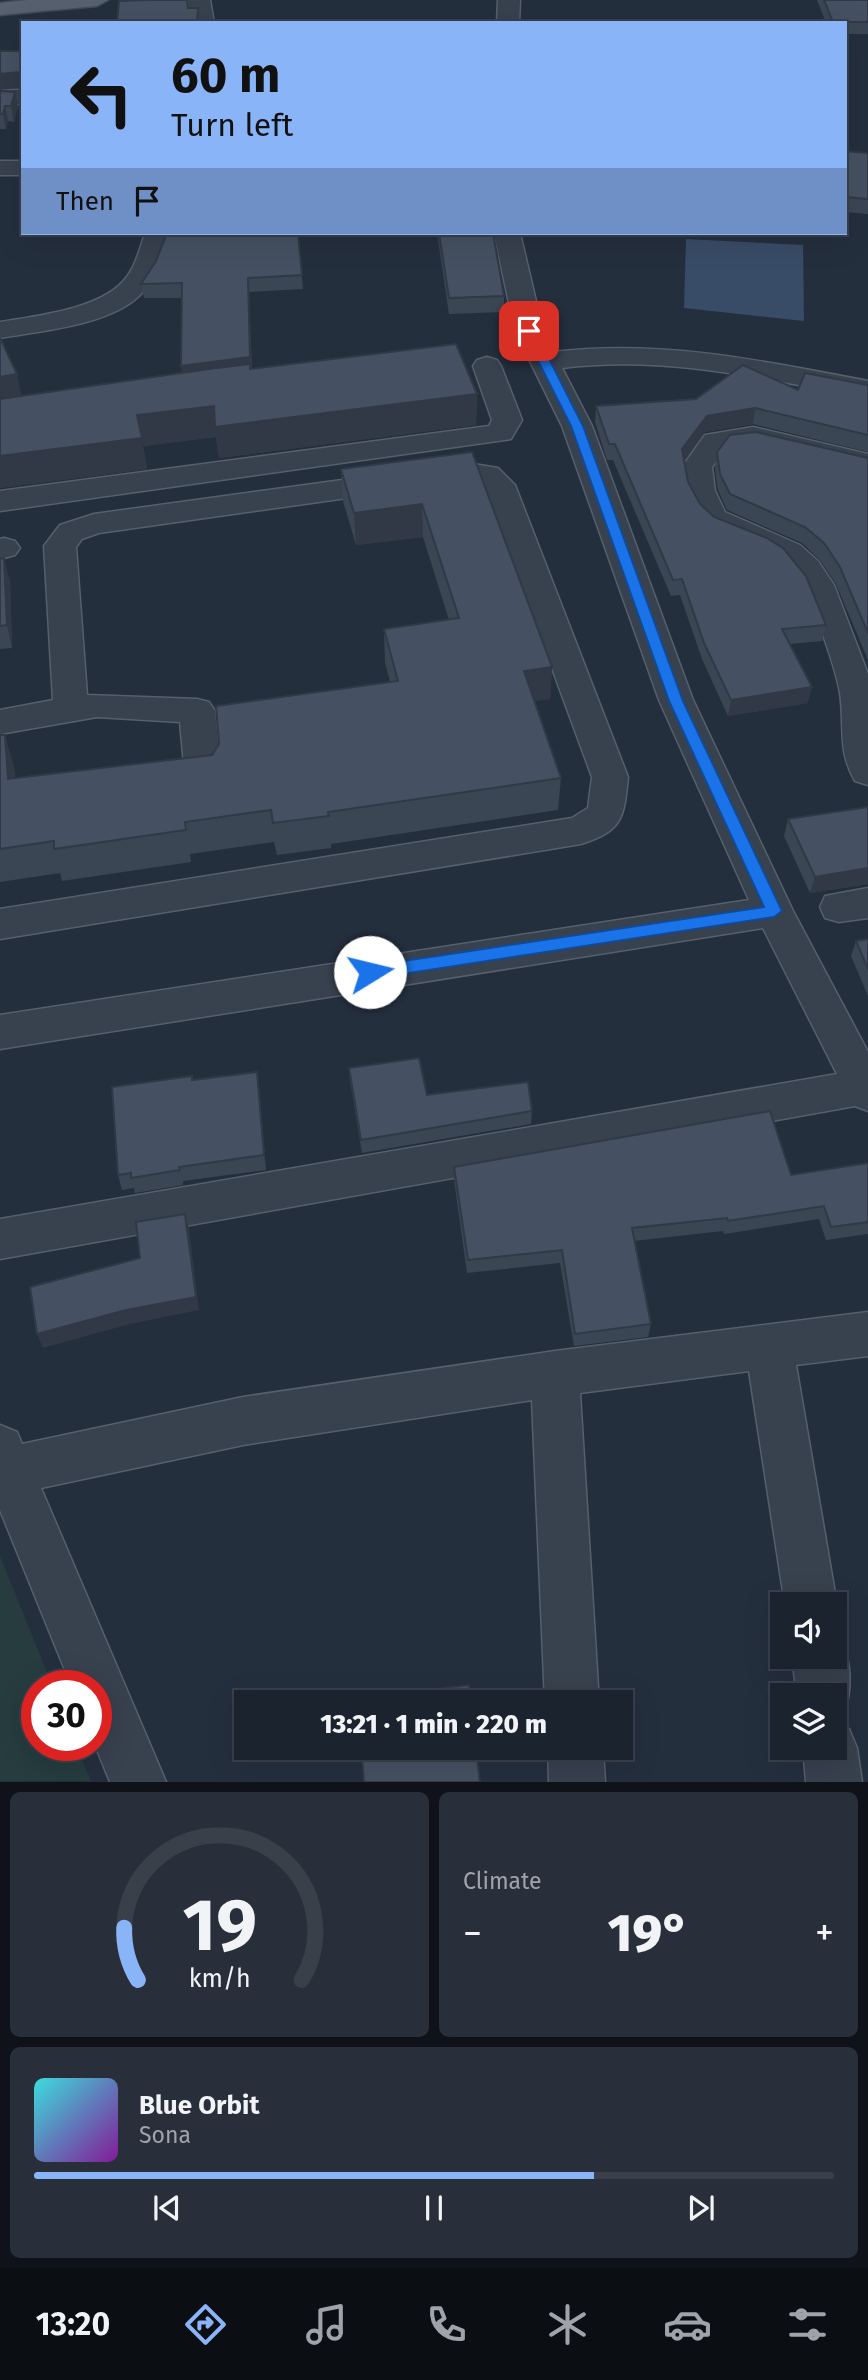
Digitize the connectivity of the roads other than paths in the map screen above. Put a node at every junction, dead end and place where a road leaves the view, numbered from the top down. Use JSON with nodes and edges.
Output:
{"nodes":[{"id":1,"x":97,"y":0,"type":"edge"},
{"id":2,"x":199,"y":0,"type":"edge"},
{"id":3,"x":509,"y":0,"type":"edge"},
{"id":4,"x":0,"y":9,"type":"edge"},
{"id":5,"x":203,"y":21,"type":"edge"},
{"id":6,"x":508,"y":21,"type":"edge"},
{"id":7,"x":0,"y":97,"type":"edge"},
{"id":8,"x":21,"y":97,"type":"edge"},
{"id":9,"x":0,"y":168,"type":"edge"},
{"id":10,"x":21,"y":168,"type":"edge"},
{"id":11,"x":157,"y":235,"type":"edge"},
{"id":12,"x":507,"y":235,"type":"edge"},
{"id":13,"x":0,"y":330,"type":"edge"},
{"id":14,"x":547,"y":365,"type":"junction"},
{"id":15,"x":868,"y":390,"type":"edge"},
{"id":16,"x":868,"y":463,"type":"edge"},
{"id":17,"x":0,"y":501,"type":"edge"},
{"id":18,"x":862,"y":690,"type":"edge"},
{"id":19,"x":71,"y":709,"type":"junction"},
{"id":20,"x":0,"y":722,"type":"edge"},
{"id":21,"x":868,"y":772,"type":"edge"},
{"id":22,"x":140,"y":784,"type":"edge"},
{"id":23,"x":774,"y":911,"type":"junction"},
{"id":24,"x":0,"y":924,"type":"edge"},
{"id":25,"x":0,"y":1032,"type":"edge"},
{"id":26,"x":867,"y":1090,"type":"edge"},
{"id":27,"x":0,"y":1239,"type":"edge"},
{"id":28,"x":868,"y":1334,"type":"edge"},
{"id":29,"x":769,"y":1346,"type":"junction"},
{"id":30,"x":555,"y":1374,"type":"junction"},
{"id":31,"x":5,"y":1460,"type":"edge"},
{"id":32,"x":809,"y":1592,"type":"edge"},
{"id":33,"x":571,"y":1690,"type":"edge"},
{"id":34,"x":576,"y":1760,"type":"edge"},
{"id":35,"x":831,"y":1760,"type":"edge"},
{"id":36,"x":138,"y":1782,"type":"edge"},
{"id":37,"x":577,"y":1782,"type":"edge"},
{"id":38,"x":834,"y":1782,"type":"edge"}],
"edges":[{"from":1,"to":4,"type":"main road"},
{"from":2,"to":5,"type":"street"},
{"from":3,"to":6,"type":"street"},
{"from":7,"to":8,"type":"street"},
{"from":9,"to":10,"type":"street"},
{"from":11,"to":13,"type":"street"},
{"from":12,"to":14,"type":"street"},
{"from":14,"to":15,"type":"street"},
{"from":14,"to":17,"type":"street"},
{"from":14,"to":23,"type":"street"},
{"from":16,"to":18,"type":"street"},
{"from":18,"to":21,"type":"street"},
{"from":19,"to":20,"type":"street"},
{"from":19,"to":22,"type":"street"},
{"from":19,"to":24,"type":"street"},
{"from":23,"to":25,"type":"street"},
{"from":23,"to":26,"type":"street"},
{"from":26,"to":27,"type":"street"},
{"from":28,"to":29,"type":"street"},
{"from":29,"to":30,"type":"street"},
{"from":29,"to":32,"type":"street"},
{"from":30,"to":31,"type":"street"},
{"from":30,"to":33,"type":"street"},
{"from":31,"to":36,"type":"street"},
{"from":34,"to":37,"type":"street"},
{"from":35,"to":38,"type":"street"}]}
